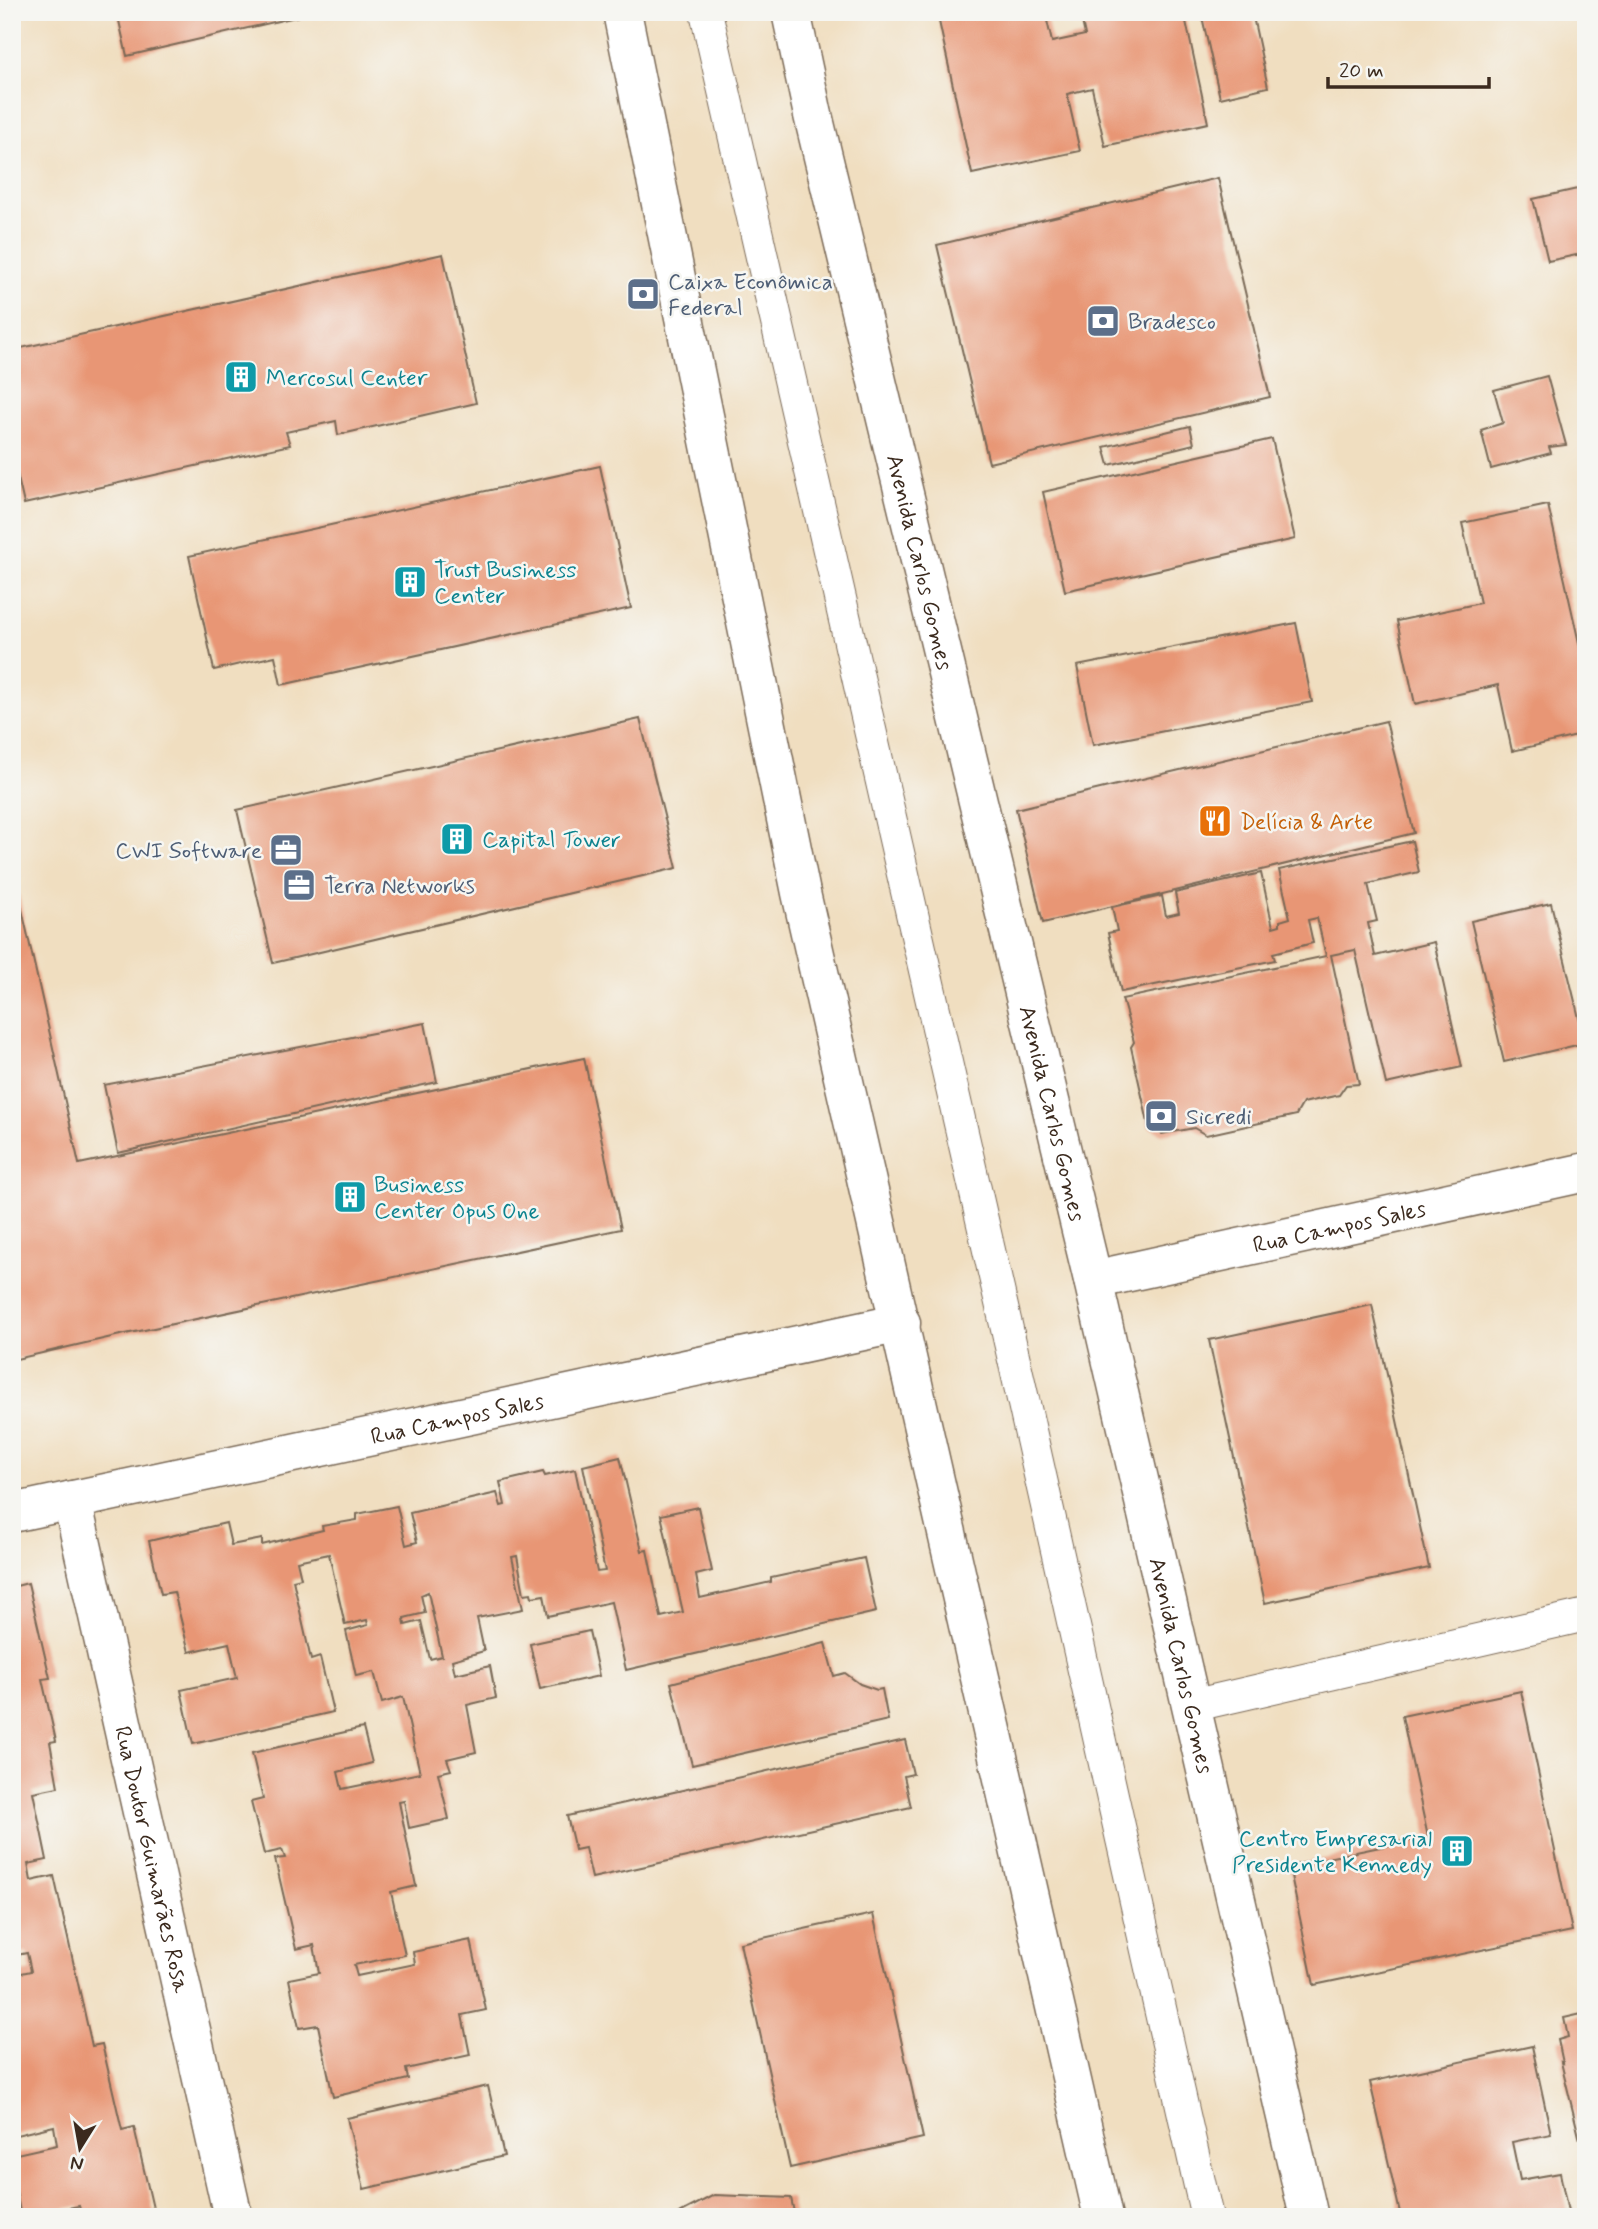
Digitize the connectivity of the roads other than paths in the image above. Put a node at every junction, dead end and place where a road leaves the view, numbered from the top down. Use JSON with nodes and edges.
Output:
{"nodes":[{"id":1,"x":622,"y":12,"type":"edge"},
{"id":2,"x":706,"y":12,"type":"edge"},
{"id":3,"x":791,"y":12,"type":"edge"},
{"id":4,"x":1586,"y":1172,"type":"edge"},
{"id":5,"x":1093,"y":1280,"type":"junction"},
{"id":6,"x":901,"y":1323,"type":"junction"},
{"id":7,"x":72,"y":1500,"type":"junction"},
{"id":8,"x":12,"y":1513,"type":"edge"},
{"id":9,"x":1586,"y":1615,"type":"edge"},
{"id":10,"x":1191,"y":1706,"type":"junction"},
{"id":11,"x":233,"y":2217,"type":"edge"},
{"id":12,"x":1104,"y":2217,"type":"edge"},
{"id":13,"x":1207,"y":2217,"type":"edge"},
{"id":14,"x":1309,"y":2217,"type":"edge"}],
"edges":[{"from":1,"to":6,"type":"main road"},
{"from":2,"to":13,"type":"lane"},
{"from":3,"to":5,"type":"main road","name":"Avenida Carlos Gomes"},
{"from":4,"to":5,"type":"main road","name":"Rua Campos Sales"},
{"from":5,"to":10,"type":"main road","name":"Avenida Carlos Gomes"},
{"from":6,"to":7,"type":"main road","name":"Rua Campos Sales"},
{"from":6,"to":12,"type":"main road"},
{"from":7,"to":8,"type":"main road","name":"Rua Campos Sales"},
{"from":7,"to":11,"type":"main road","name":"Rua Doutor Guimarães Rosa"},
{"from":9,"to":10,"type":"lane"},
{"from":10,"to":14,"type":"main road","name":"Avenida Carlos Gomes"}]}
